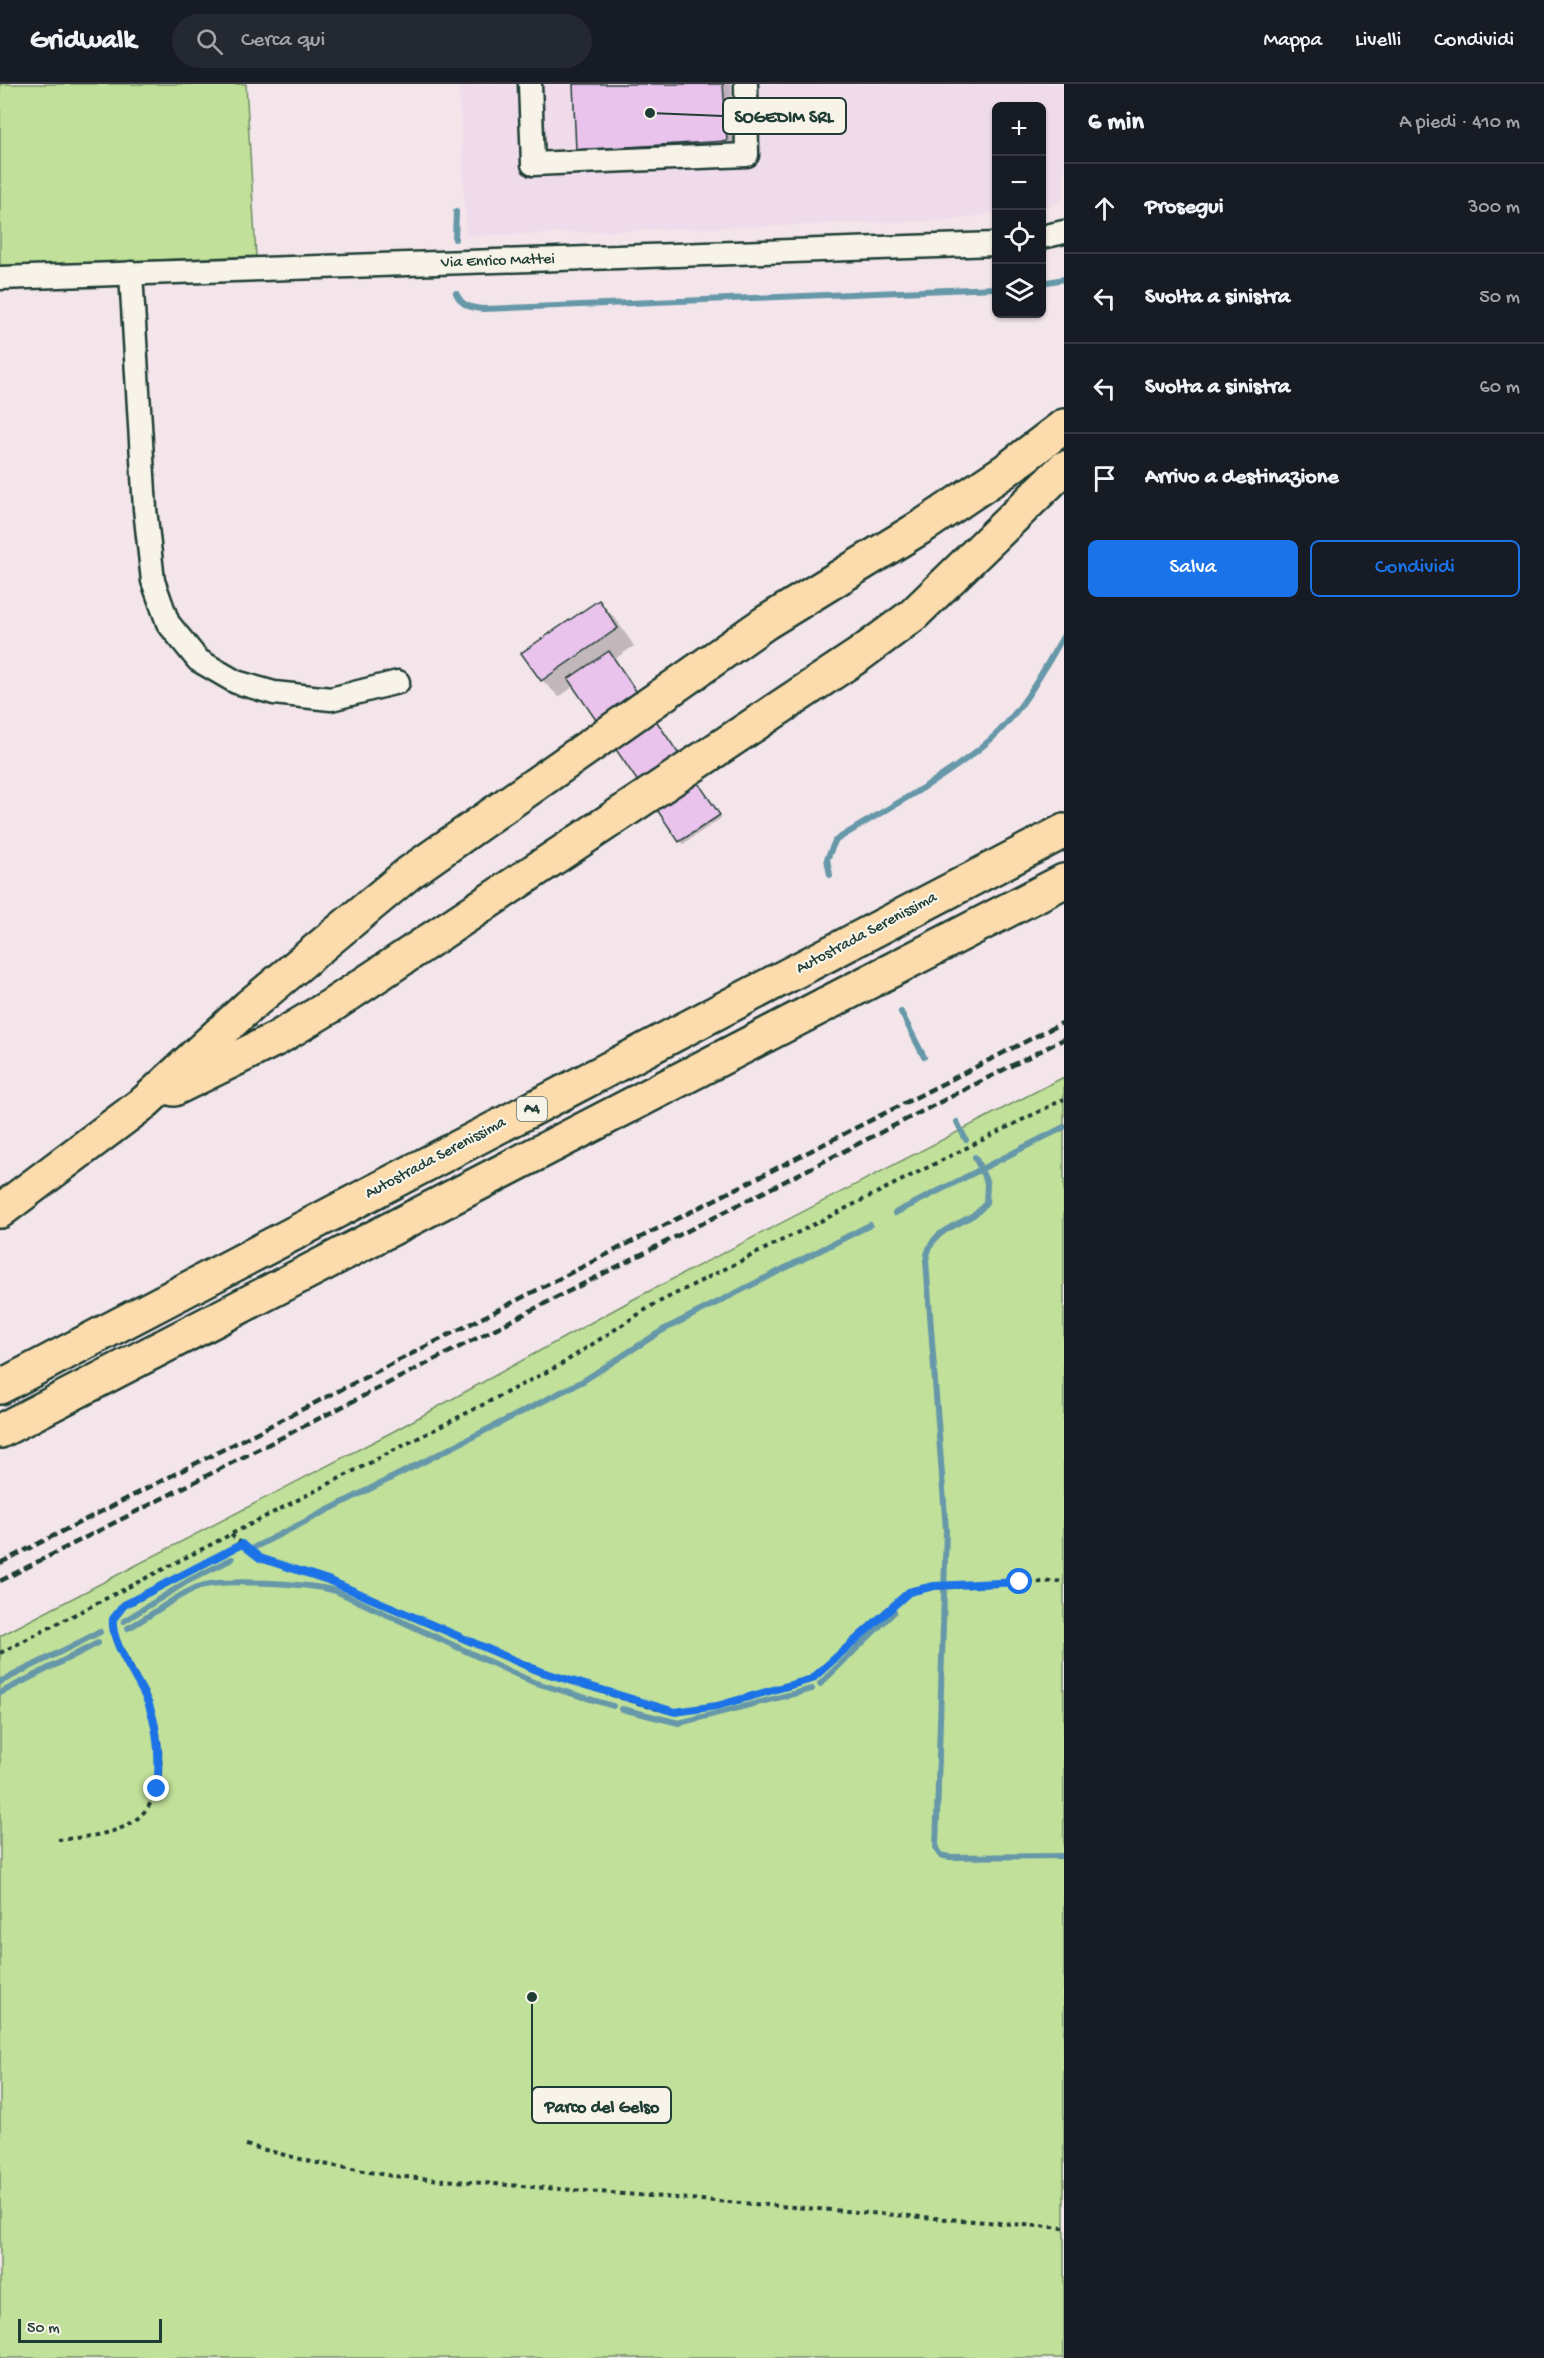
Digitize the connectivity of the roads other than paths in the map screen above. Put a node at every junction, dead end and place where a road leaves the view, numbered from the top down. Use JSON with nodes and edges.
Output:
{"nodes":[{"id":1,"x":530,"y":84,"type":"edge"},
{"id":2,"x":746,"y":84,"type":"edge"},
{"id":3,"x":1064,"y":232,"type":"edge"},
{"id":4,"x":1046,"y":236,"type":"edge"},
{"id":5,"x":992,"y":244,"type":"edge"},
{"id":6,"x":130,"y":273,"type":"junction"},
{"id":7,"x":0,"y":278,"type":"edge"},
{"id":8,"x":1064,"y":426,"type":"edge"},
{"id":9,"x":1064,"y":468,"type":"edge"},
{"id":10,"x":398,"y":682,"type":"dead end"},
{"id":11,"x":1064,"y":831,"type":"edge"},
{"id":12,"x":1064,"y":881,"type":"edge"},
{"id":13,"x":1064,"y":900,"type":"edge"},
{"id":14,"x":799,"y":1018,"type":"junction"},
{"id":15,"x":145,"y":1102,"type":"junction"},
{"id":16,"x":0,"y":1211,"type":"edge"},
{"id":17,"x":0,"y":1388,"type":"edge"},
{"id":18,"x":0,"y":1431,"type":"edge"}],
"edges":[{"from":1,"to":2,"type":"street"},
{"from":3,"to":4,"type":"street"},
{"from":5,"to":6,"type":"street","name":"Via Enrico Mattei"},
{"from":6,"to":7,"type":"street","name":"Via Enrico Mattei"},
{"from":6,"to":10,"type":"street"},
{"from":8,"to":15,"type":"highway"},
{"from":9,"to":15,"type":"highway"},
{"from":11,"to":17,"type":"highway","name":"Autostrada Serenissima","number":"A4"},
{"from":12,"to":14,"type":"highway","number":"A4"},
{"from":13,"to":14,"type":"highway"},
{"from":14,"to":18,"type":"highway","number":"A4"},
{"from":15,"to":16,"type":"highway"}]}
